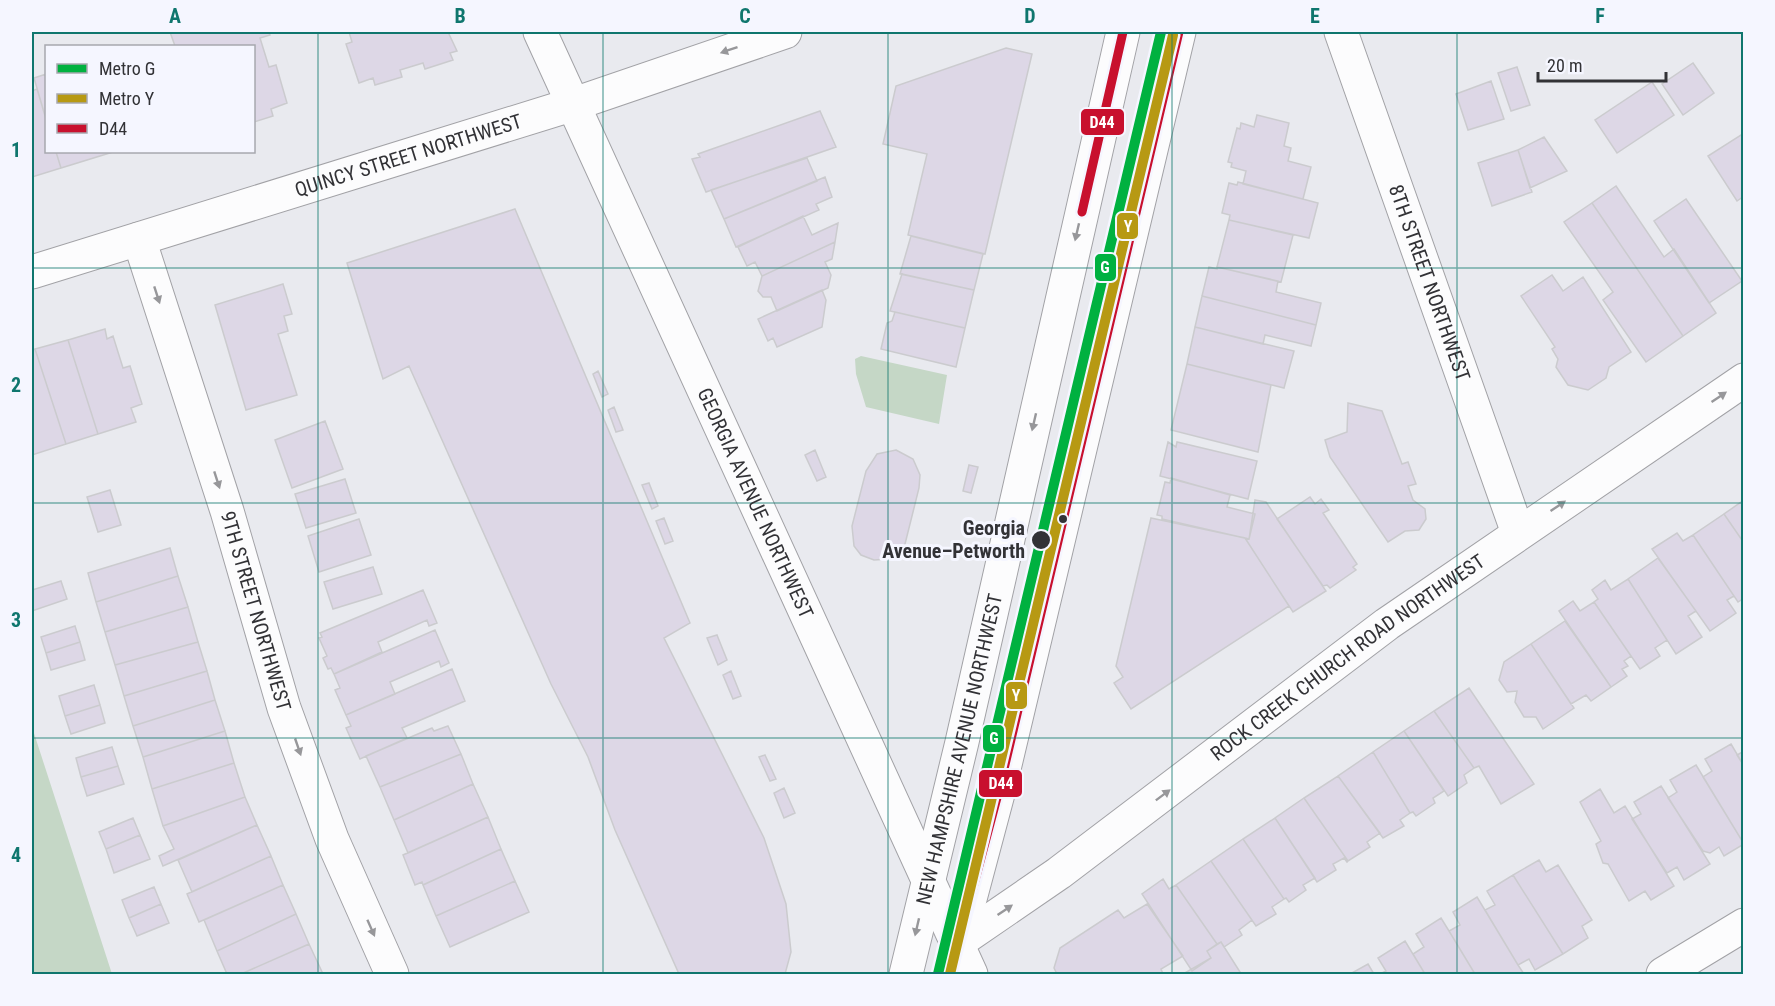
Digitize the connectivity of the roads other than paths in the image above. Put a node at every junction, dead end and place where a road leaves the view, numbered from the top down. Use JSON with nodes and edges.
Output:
{"nodes":[{"id":1,"x":540,"y":32,"type":"edge"},
{"id":2,"x":785,"y":32,"type":"edge"},
{"id":3,"x":1123,"y":32,"type":"edge"},
{"id":4,"x":1179,"y":32,"type":"edge"},
{"id":5,"x":1341,"y":32,"type":"edge"},
{"id":6,"x":574,"y":104,"type":"junction"},
{"id":7,"x":139,"y":239,"type":"junction"},
{"id":8,"x":32,"y":272,"type":"edge"},
{"id":9,"x":1743,"y":380,"type":"edge"},
{"id":10,"x":1518,"y":533,"type":"junction"},
{"id":11,"x":928,"y":879,"type":"junction"},
{"id":12,"x":1743,"y":925,"type":"edge"},
{"id":13,"x":957,"y":943,"type":"junction"},
{"id":14,"x":392,"y":975,"type":"edge"},
{"id":15,"x":906,"y":975,"type":"edge"},
{"id":16,"x":951,"y":975,"type":"edge"},
{"id":17,"x":971,"y":975,"type":"edge"},
{"id":18,"x":1663,"y":975,"type":"edge"}],
"edges":[{"from":1,"to":6,"type":"main road","name":"GEORGIA AVENUE NORTHWEST"},
{"from":2,"to":6,"type":"main road","name":"QUINCY STREET NORTHWEST","one_way":true},
{"from":3,"to":11,"type":"main road","name":"NEW HAMPSHIRE AVENUE NORTHWEST","one_way":true},
{"from":4,"to":13,"type":"main road"},
{"from":5,"to":10,"type":"main road","name":"8TH STREET NORTHWEST"},
{"from":6,"to":7,"type":"main road","name":"QUINCY STREET NORTHWEST"},
{"from":6,"to":11,"type":"main road","name":"GEORGIA AVENUE NORTHWEST"},
{"from":7,"to":8,"type":"main road","name":"QUINCY STREET NORTHWEST"},
{"from":7,"to":14,"type":"main road","name":"9TH STREET NORTHWEST","one_way":true},
{"from":10,"to":9,"type":"main road","name":"ROCK CREEK CHURCH ROAD NORTHWEST","one_way":true},
{"from":13,"to":10,"type":"main road","name":"ROCK CREEK CHURCH ROAD NORTHWEST","one_way":true},
{"from":11,"to":13,"type":"main road","name":"GEORGIA AVENUE NORTHWEST"},
{"from":11,"to":15,"type":"main road","name":"NEW HAMPSHIRE AVENUE NORTHWEST","one_way":true},
{"from":12,"to":18,"type":"main road"},
{"from":13,"to":16,"type":"main road"},
{"from":13,"to":17,"type":"main road","name":"GEORGIA AVENUE NORTHWEST"}]}
